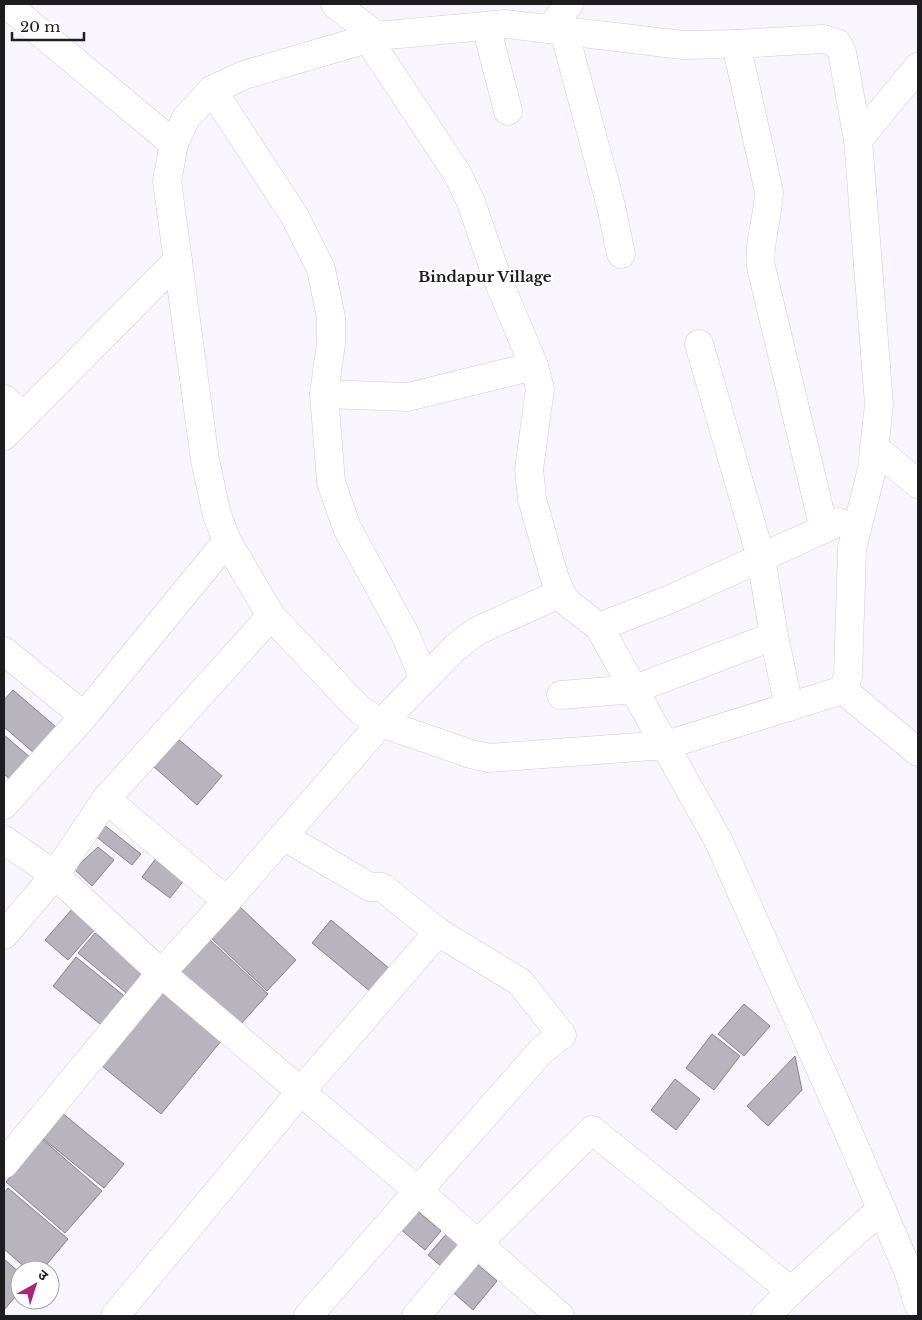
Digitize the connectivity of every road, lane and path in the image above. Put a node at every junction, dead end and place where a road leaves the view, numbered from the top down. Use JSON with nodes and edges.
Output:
{"nodes":[{"id":1,"x":6,"y":4,"type":"edge"},
{"id":2,"x":335,"y":4,"type":"edge"},
{"id":3,"x":569,"y":4,"type":"edge"},
{"id":4,"x":486,"y":26,"type":"junction"},
{"id":5,"x":557,"y":30,"type":"junction"},
{"id":6,"x":372,"y":38,"type":"junction"},
{"id":7,"x":736,"y":44,"type":"junction"},
{"id":8,"x":918,"y":67,"type":"edge"},
{"id":9,"x":212,"y":90,"type":"junction"},
{"id":10,"x":508,"y":111,"type":"dead end"},
{"id":11,"x":858,"y":140,"type":"junction"},
{"id":12,"x":174,"y":144,"type":"junction"},
{"id":13,"x":621,"y":254,"type":"dead end"},
{"id":14,"x":178,"y":260,"type":"junction"},
{"id":15,"x":699,"y":344,"type":"dead end"},
{"id":16,"x":534,"y":366,"type":"junction"},
{"id":17,"x":324,"y":394,"type":"junction"},
{"id":18,"x":14,"y":408,"type":"edge"},
{"id":19,"x":4,"y":436,"type":"edge"},
{"id":20,"x":874,"y":447,"type":"junction"},
{"id":21,"x":918,"y":484,"type":"edge"},
{"id":22,"x":861,"y":513,"type":"junction"},
{"id":23,"x":824,"y":529,"type":"junction"},
{"id":24,"x":227,"y":541,"type":"junction"},
{"id":25,"x":761,"y":558,"type":"junction"},
{"id":26,"x":560,"y":593,"type":"junction"},
{"id":27,"x":271,"y":616,"type":"junction"},
{"id":28,"x":599,"y":627,"type":"junction"},
{"id":29,"x":774,"y":636,"type":"junction"},
{"id":30,"x":4,"y":651,"type":"edge"},
{"id":31,"x":424,"y":679,"type":"junction"},
{"id":32,"x":634,"y":689,"type":"junction"},
{"id":33,"x":843,"y":690,"type":"junction"},
{"id":34,"x":561,"y":695,"type":"dead end"},
{"id":35,"x":789,"y":707,"type":"junction"},
{"id":36,"x":84,"y":716,"type":"junction"},
{"id":37,"x":381,"y":723,"type":"junction"},
{"id":38,"x":666,"y":745,"type":"junction"},
{"id":39,"x":918,"y":752,"type":"edge"},
{"id":40,"x":106,"y":799,"type":"junction"},
{"id":41,"x":4,"y":806,"type":"edge"},
{"id":42,"x":283,"y":836,"type":"junction"},
{"id":43,"x":4,"y":840,"type":"edge"},
{"id":44,"x":55,"y":875,"type":"junction"},
{"id":45,"x":227,"y":901,"type":"junction"},
{"id":46,"x":438,"y":932,"type":"junction"},
{"id":47,"x":4,"y":935,"type":"edge"},
{"id":48,"x":161,"y":973,"type":"junction"},
{"id":49,"x":301,"y":1091,"type":"junction"},
{"id":50,"x":6,"y":1156,"type":"edge"},
{"id":51,"x":418,"y":1191,"type":"junction"},
{"id":52,"x":881,"y":1209,"type":"junction"},
{"id":53,"x":477,"y":1244,"type":"junction"},
{"id":54,"x":913,"y":1269,"type":"edge"},
{"id":55,"x":791,"y":1291,"type":"junction"},
{"id":56,"x":918,"y":1304,"type":"edge"},
{"id":57,"x":115,"y":1316,"type":"edge"},
{"id":58,"x":308,"y":1316,"type":"edge"},
{"id":59,"x":416,"y":1316,"type":"edge"},
{"id":60,"x":560,"y":1316,"type":"edge"},
{"id":61,"x":766,"y":1316,"type":"edge"}],
"edges":[{"from":1,"to":12,"type":"street"},
{"from":2,"to":6,"type":"street"},
{"from":3,"to":5,"type":"street"},
{"from":4,"to":5,"type":"street"},
{"from":4,"to":6,"type":"street"},
{"from":4,"to":10,"type":"street"},
{"from":5,"to":7,"type":"street"},
{"from":5,"to":13,"type":"street"},
{"from":6,"to":9,"type":"street"},
{"from":6,"to":16,"type":"street"},
{"from":7,"to":11,"type":"street"},
{"from":7,"to":23,"type":"street"},
{"from":8,"to":11,"type":"street"},
{"from":9,"to":12,"type":"street"},
{"from":9,"to":17,"type":"street"},
{"from":11,"to":20,"type":"street"},
{"from":12,"to":14,"type":"street"},
{"from":14,"to":18,"type":"street"},
{"from":14,"to":24,"type":"street"},
{"from":15,"to":25,"type":"street"},
{"from":16,"to":17,"type":"street"},
{"from":16,"to":26,"type":"street"},
{"from":17,"to":31,"type":"street"},
{"from":18,"to":19,"type":"street"},
{"from":20,"to":21,"type":"street"},
{"from":20,"to":22,"type":"street"},
{"from":22,"to":23,"type":"street"},
{"from":22,"to":33,"type":"street"},
{"from":23,"to":25,"type":"street"},
{"from":24,"to":27,"type":"street"},
{"from":24,"to":36,"type":"street"},
{"from":25,"to":28,"type":"street"},
{"from":25,"to":29,"type":"street"},
{"from":26,"to":28,"type":"street"},
{"from":26,"to":31,"type":"street"},
{"from":27,"to":37,"type":"street"},
{"from":27,"to":40,"type":"street"},
{"from":28,"to":32,"type":"street"},
{"from":29,"to":32,"type":"street"},
{"from":29,"to":35,"type":"street"},
{"from":30,"to":36,"type":"street"},
{"from":31,"to":37,"type":"street"},
{"from":32,"to":34,"type":"street"},
{"from":32,"to":38,"type":"street"},
{"from":33,"to":35,"type":"street"},
{"from":33,"to":39,"type":"street"},
{"from":35,"to":38,"type":"street"},
{"from":36,"to":41,"type":"street"},
{"from":37,"to":38,"type":"street"},
{"from":37,"to":42,"type":"street"},
{"from":38,"to":52,"type":"street"},
{"from":40,"to":44,"type":"street"},
{"from":40,"to":45,"type":"street"},
{"from":42,"to":45,"type":"street"},
{"from":42,"to":46,"type":"street"},
{"from":43,"to":44,"type":"street"},
{"from":44,"to":47,"type":"street"},
{"from":44,"to":48,"type":"street"},
{"from":45,"to":48,"type":"street"},
{"from":46,"to":49,"type":"street"},
{"from":46,"to":51,"type":"street"},
{"from":48,"to":49,"type":"street"},
{"from":48,"to":50,"type":"street"},
{"from":49,"to":51,"type":"street"},
{"from":49,"to":57,"type":"street"},
{"from":51,"to":53,"type":"street"},
{"from":51,"to":58,"type":"street"},
{"from":52,"to":54,"type":"street"},
{"from":52,"to":55,"type":"street"},
{"from":53,"to":55,"type":"street"},
{"from":53,"to":59,"type":"street"},
{"from":53,"to":60,"type":"street"},
{"from":54,"to":56,"type":"street"},
{"from":55,"to":61,"type":"street"}]}
